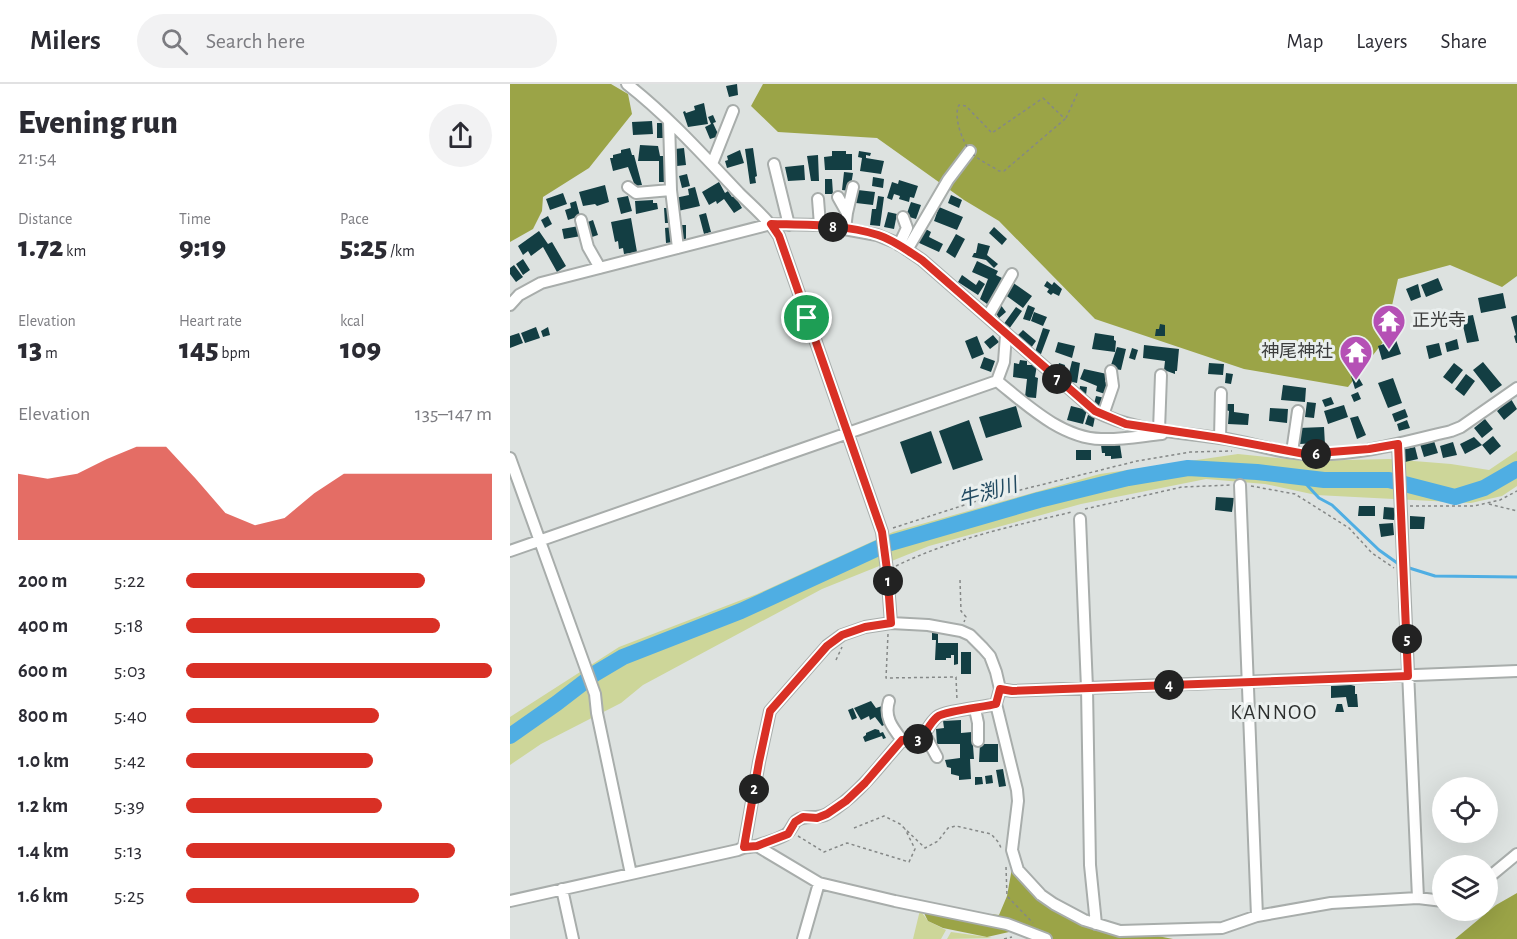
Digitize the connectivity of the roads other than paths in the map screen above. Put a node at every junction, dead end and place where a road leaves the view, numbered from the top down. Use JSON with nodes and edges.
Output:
{"nodes":[{"id":1,"x":627,"y":84,"type":"edge"},
{"id":2,"x":733,"y":111,"type":"dead end"},
{"id":3,"x":669,"y":120,"type":"junction"},
{"id":4,"x":970,"y":151,"type":"road end"},
{"id":5,"x":712,"y":164,"type":"junction"},
{"id":6,"x":774,"y":164,"type":"dead end"},
{"id":7,"x":628,"y":187,"type":"dead end"},
{"id":8,"x":853,"y":187,"type":"dead end"},
{"id":9,"x":671,"y":190,"type":"junction"},
{"id":10,"x":838,"y":197,"type":"dead end"},
{"id":11,"x":818,"y":199,"type":"dead end"},
{"id":12,"x":847,"y":213,"type":"junction"},
{"id":13,"x":903,"y":217,"type":"dead end"},
{"id":14,"x":581,"y":220,"type":"dead end"},
{"id":15,"x":771,"y":224,"type":"junction"},
{"id":16,"x":789,"y":225,"type":"junction"},
{"id":17,"x":820,"y":225,"type":"junction"},
{"id":18,"x":845,"y":229,"type":"junction"},
{"id":19,"x":678,"y":248,"type":"junction"},
{"id":20,"x":903,"y":248,"type":"junction"},
{"id":21,"x":600,"y":268,"type":"junction"},
{"id":22,"x":1011,"y":274,"type":"dead end"},
{"id":23,"x":510,"y":305,"type":"edge"},
{"id":24,"x":988,"y":316,"type":"junction"},
{"id":25,"x":1006,"y":335,"type":"junction"},
{"id":26,"x":1111,"y":371,"type":"dead end"},
{"id":27,"x":1161,"y":375,"type":"dead end"},
{"id":28,"x":997,"y":381,"type":"junction"},
{"id":29,"x":1517,"y":388,"type":"edge"},
{"id":30,"x":1221,"y":393,"type":"dead end"},
{"id":31,"x":1298,"y":411,"type":"dead end"},
{"id":32,"x":1103,"y":415,"type":"junction"},
{"id":33,"x":1159,"y":430,"type":"junction"},
{"id":34,"x":847,"y":433,"type":"junction"},
{"id":35,"x":1176,"y":433,"type":"junction"},
{"id":36,"x":1220,"y":438,"type":"junction"},
{"id":37,"x":1398,"y":444,"type":"junction"},
{"id":38,"x":1292,"y":452,"type":"junction"},
{"id":39,"x":510,"y":458,"type":"edge"},
{"id":40,"x":1240,"y":485,"type":"road end"},
{"id":41,"x":1080,"y":519,"type":"dead end"},
{"id":42,"x":541,"y":540,"type":"junction"},
{"id":43,"x":510,"y":551,"type":"edge"},
{"id":44,"x":890,"y":626,"type":"junction"},
{"id":45,"x":1517,"y":671,"type":"edge"},
{"id":46,"x":1408,"y":676,"type":"junction"},
{"id":47,"x":1246,"y":682,"type":"junction"},
{"id":48,"x":1087,"y":688,"type":"junction"},
{"id":49,"x":1000,"y":689,"type":"junction"},
{"id":50,"x":889,"y":701,"type":"dead end"},
{"id":51,"x":996,"y":704,"type":"junction"},
{"id":52,"x":975,"y":709,"type":"junction"},
{"id":53,"x":925,"y":735,"type":"junction"},
{"id":54,"x":902,"y":740,"type":"junction"},
{"id":55,"x":978,"y":741,"type":"dead end"},
{"id":56,"x":937,"y":757,"type":"dead end"},
{"id":57,"x":757,"y":846,"type":"junction"},
{"id":58,"x":744,"y":847,"type":"junction"},
{"id":59,"x":1517,"y":854,"type":"edge"},
{"id":60,"x":1498,"y":870,"type":"edge"},
{"id":61,"x":631,"y":874,"type":"junction"},
{"id":62,"x":819,"y":883,"type":"junction"},
{"id":63,"x":562,"y":889,"type":"junction"},
{"id":64,"x":1418,"y":898,"type":"junction"},
{"id":65,"x":1432,"y":900,"type":"edge"},
{"id":66,"x":510,"y":901,"type":"edge"},
{"id":67,"x":1257,"y":916,"type":"junction"},
{"id":68,"x":1096,"y":924,"type":"junction"},
{"id":69,"x":573,"y":939,"type":"edge"},
{"id":70,"x":803,"y":939,"type":"edge"},
{"id":71,"x":1046,"y":939,"type":"edge"}],
"edges":[{"from":1,"to":3,"type":"street"},
{"from":2,"to":5,"type":"street"},
{"from":3,"to":5,"type":"street"},
{"from":3,"to":9,"type":"street"},
{"from":4,"to":20,"type":"street"},
{"from":5,"to":15,"type":"street"},
{"from":6,"to":16,"type":"street"},
{"from":7,"to":9,"type":"street"},
{"from":8,"to":12,"type":"street"},
{"from":9,"to":19,"type":"street"},
{"from":10,"to":12,"type":"street"},
{"from":11,"to":17,"type":"street"},
{"from":12,"to":18,"type":"street"},
{"from":13,"to":20,"type":"street"},
{"from":14,"to":21,"type":"street"},
{"from":15,"to":16,"type":"street"},
{"from":15,"to":19,"type":"street"},
{"from":15,"to":34,"type":"street"},
{"from":16,"to":17,"type":"street"},
{"from":17,"to":18,"type":"street"},
{"from":18,"to":20,"type":"street"},
{"from":19,"to":21,"type":"street"},
{"from":20,"to":24,"type":"street"},
{"from":21,"to":23,"type":"street"},
{"from":22,"to":24,"type":"street"},
{"from":24,"to":25,"type":"street"},
{"from":25,"to":28,"type":"street"},
{"from":25,"to":32,"type":"street"},
{"from":26,"to":32,"type":"street"},
{"from":27,"to":33,"type":"street"},
{"from":28,"to":34,"type":"street"},
{"from":28,"to":35,"type":"street"},
{"from":29,"to":37,"type":"street"},
{"from":30,"to":36,"type":"street"},
{"from":31,"to":38,"type":"street"},
{"from":32,"to":33,"type":"street"},
{"from":33,"to":35,"type":"street"},
{"from":34,"to":42,"type":"street"},
{"from":34,"to":44,"type":"street"},
{"from":35,"to":36,"type":"street"},
{"from":36,"to":38,"type":"street"},
{"from":37,"to":38,"type":"street"},
{"from":37,"to":46,"type":"street"},
{"from":39,"to":42,"type":"street"},
{"from":40,"to":47,"type":"street"},
{"from":41,"to":48,"type":"street"},
{"from":42,"to":43,"type":"street"},
{"from":42,"to":61,"type":"street"},
{"from":44,"to":49,"type":"street"},
{"from":44,"to":58,"type":"street"},
{"from":45,"to":46,"type":"street"},
{"from":46,"to":47,"type":"street"},
{"from":46,"to":64,"type":"street"},
{"from":47,"to":48,"type":"street"},
{"from":47,"to":67,"type":"street"},
{"from":48,"to":49,"type":"street"},
{"from":48,"to":68,"type":"street"},
{"from":49,"to":51,"type":"street"},
{"from":50,"to":54,"type":"street"},
{"from":51,"to":52,"type":"street"},
{"from":51,"to":68,"type":"street"},
{"from":52,"to":53,"type":"street"},
{"from":52,"to":55,"type":"street"},
{"from":53,"to":54,"type":"street"},
{"from":53,"to":56,"type":"street"},
{"from":54,"to":57,"type":"street"},
{"from":57,"to":58,"type":"street"},
{"from":57,"to":62,"type":"street"},
{"from":58,"to":61,"type":"street"},
{"from":59,"to":60,"type":"street"},
{"from":61,"to":63,"type":"street"},
{"from":62,"to":70,"type":"street"},
{"from":62,"to":71,"type":"street"},
{"from":63,"to":66,"type":"street"},
{"from":63,"to":69,"type":"street"},
{"from":64,"to":65,"type":"street"},
{"from":64,"to":67,"type":"street"},
{"from":67,"to":68,"type":"street"}]}
